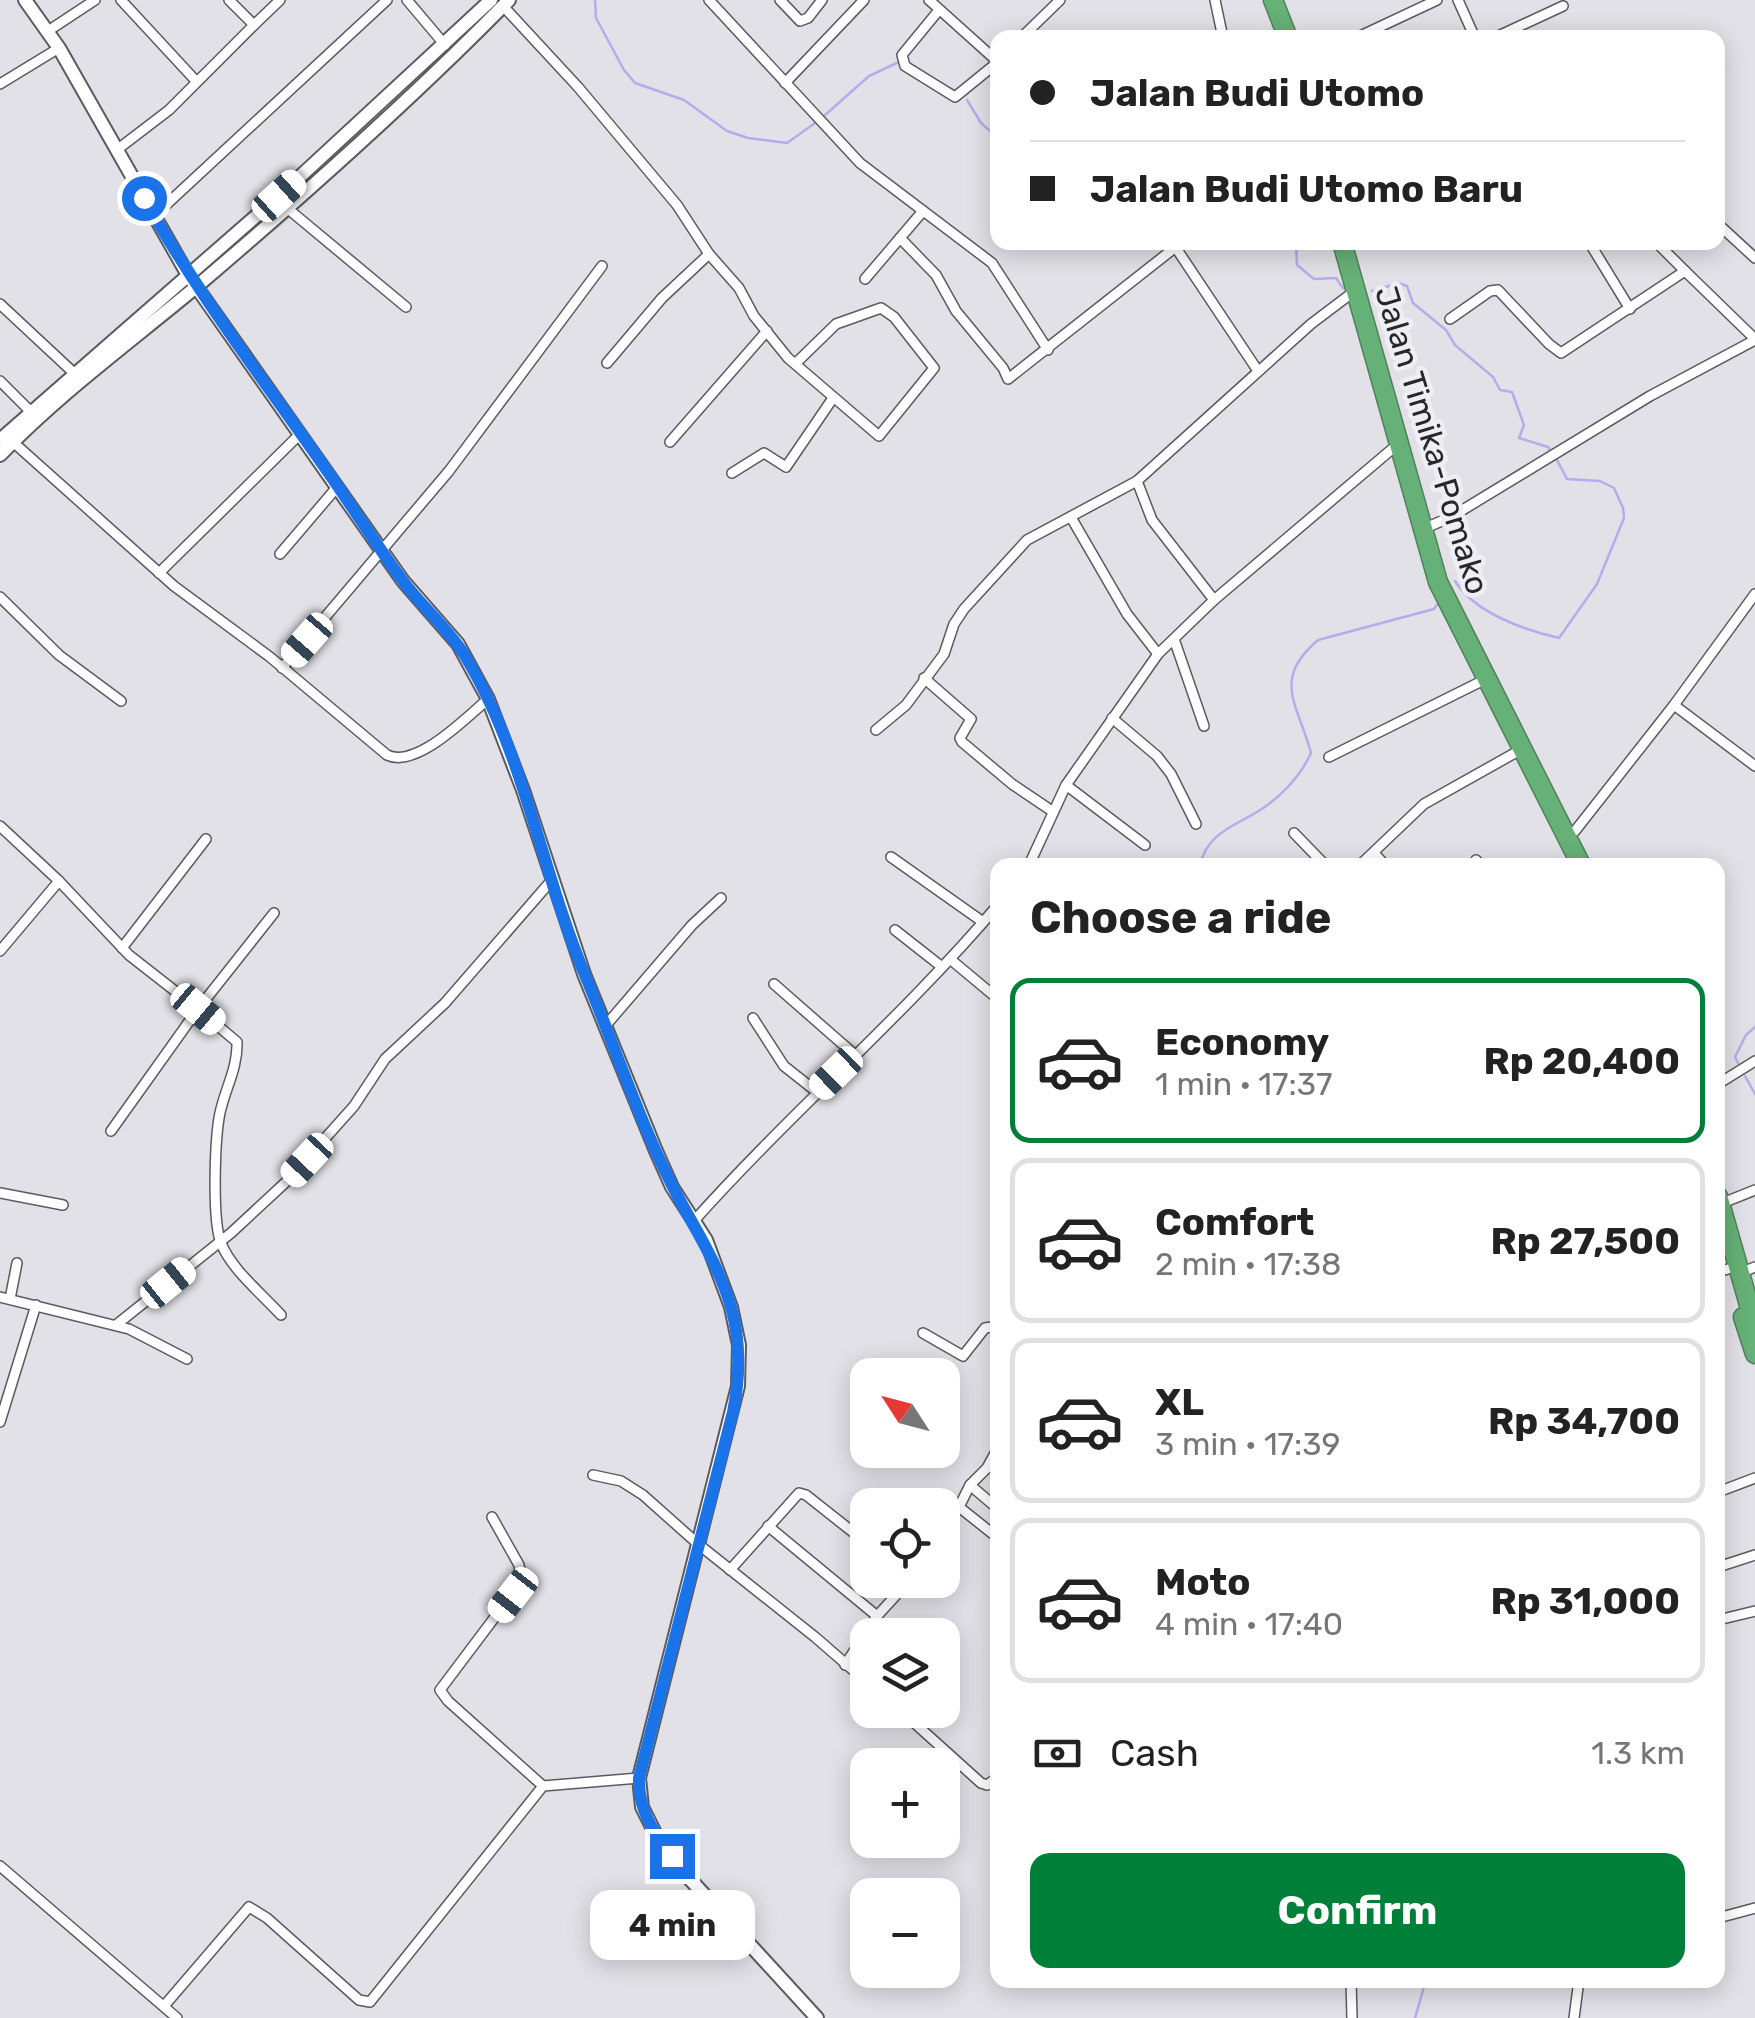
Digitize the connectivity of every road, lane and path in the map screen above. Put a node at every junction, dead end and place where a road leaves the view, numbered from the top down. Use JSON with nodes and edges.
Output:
{"nodes":[{"id":1,"x":25,"y":0,"type":"edge"},
{"id":2,"x":95,"y":0,"type":"edge"},
{"id":3,"x":121,"y":0,"type":"edge"},
{"id":4,"x":229,"y":0,"type":"edge"},
{"id":5,"x":280,"y":0,"type":"edge"},
{"id":6,"x":386,"y":0,"type":"edge"},
{"id":7,"x":407,"y":0,"type":"edge"},
{"id":8,"x":710,"y":0,"type":"edge"},
{"id":9,"x":780,"y":0,"type":"edge"},
{"id":10,"x":822,"y":0,"type":"edge"},
{"id":11,"x":864,"y":0,"type":"edge"},
{"id":12,"x":929,"y":0,"type":"edge"},
{"id":13,"x":1060,"y":0,"type":"edge"},
{"id":14,"x":1215,"y":0,"type":"edge"},
{"id":15,"x":1263,"y":0,"type":"edge"},
{"id":16,"x":1273,"y":0,"type":"edge"},
{"id":17,"x":1437,"y":0,"type":"edge"},
{"id":18,"x":1458,"y":0,"type":"edge"},
{"id":19,"x":501,"y":2,"type":"edge"},
{"id":20,"x":1563,"y":6,"type":"dead end"},
{"id":21,"x":940,"y":10,"type":"junction"},
{"id":22,"x":254,"y":25,"type":"junction"},
{"id":23,"x":1030,"y":30,"type":"edge"},
{"id":24,"x":1222,"y":30,"type":"edge"},
{"id":25,"x":1275,"y":30,"type":"edge"},
{"id":26,"x":1285,"y":30,"type":"edge"},
{"id":27,"x":1373,"y":30,"type":"edge"},
{"id":28,"x":1471,"y":30,"type":"edge"},
{"id":29,"x":1511,"y":30,"type":"edge"},
{"id":30,"x":48,"y":32,"type":"junction"},
{"id":31,"x":445,"y":44,"type":"junction"},
{"id":32,"x":58,"y":48,"type":"junction"},
{"id":33,"x":990,"y":55,"type":"edge"},
{"id":34,"x":990,"y":69,"type":"edge"},
{"id":35,"x":196,"y":81,"type":"junction"},
{"id":36,"x":0,"y":84,"type":"edge"},
{"id":37,"x":785,"y":84,"type":"junction"},
{"id":38,"x":118,"y":149,"type":"junction"},
{"id":39,"x":287,"y":208,"type":"junction"},
{"id":40,"x":923,"y":210,"type":"junction"},
{"id":41,"x":154,"y":216,"type":"junction"},
{"id":42,"x":1725,"y":230,"type":"edge"},
{"id":43,"x":900,"y":238,"type":"junction"},
{"id":44,"x":1173,"y":250,"type":"edge"},
{"id":45,"x":1182,"y":250,"type":"edge"},
{"id":46,"x":1344,"y":250,"type":"edge"},
{"id":47,"x":1356,"y":250,"type":"edge"},
{"id":48,"x":1594,"y":250,"type":"edge"},
{"id":49,"x":1664,"y":250,"type":"edge"},
{"id":50,"x":710,"y":254,"type":"junction"},
{"id":51,"x":1755,"y":258,"type":"edge"},
{"id":52,"x":602,"y":266,"type":"dead end"},
{"id":53,"x":1685,"y":270,"type":"junction"},
{"id":54,"x":865,"y":279,"type":"dead end"},
{"id":55,"x":192,"y":281,"type":"junction"},
{"id":56,"x":1356,"y":290,"type":"junction"},
{"id":57,"x":0,"y":304,"type":"edge"},
{"id":58,"x":406,"y":307,"type":"dead end"},
{"id":59,"x":1630,"y":309,"type":"junction"},
{"id":60,"x":1450,"y":320,"type":"dead end"},
{"id":61,"x":767,"y":331,"type":"junction"},
{"id":62,"x":1372,"y":331,"type":"junction"},
{"id":63,"x":1755,"y":340,"type":"edge"},
{"id":64,"x":1048,"y":350,"type":"junction"},
{"id":65,"x":607,"y":363,"type":"dead end"},
{"id":66,"x":795,"y":364,"type":"junction"},
{"id":67,"x":1258,"y":370,"type":"junction"},
{"id":68,"x":75,"y":374,"type":"junction"},
{"id":69,"x":0,"y":381,"type":"edge"},
{"id":70,"x":833,"y":398,"type":"junction"},
{"id":71,"x":51,"y":401,"type":"junction"},
{"id":72,"x":31,"y":412,"type":"junction"},
{"id":73,"x":301,"y":434,"type":"junction"},
{"id":74,"x":6,"y":441,"type":"edge"},
{"id":75,"x":670,"y":442,"type":"dead end"},
{"id":76,"x":1398,"y":444,"type":"junction"},
{"id":77,"x":0,"y":455,"type":"edge"},
{"id":78,"x":732,"y":473,"type":"dead end"},
{"id":79,"x":1138,"y":481,"type":"junction"},
{"id":80,"x":338,"y":486,"type":"junction"},
{"id":81,"x":1072,"y":519,"type":"junction"},
{"id":82,"x":1430,"y":526,"type":"junction"},
{"id":83,"x":383,"y":552,"type":"junction"},
{"id":84,"x":280,"y":554,"type":"dead end"},
{"id":85,"x":159,"y":573,"type":"junction"},
{"id":86,"x":0,"y":597,"type":"edge"},
{"id":87,"x":1214,"y":600,"type":"junction"},
{"id":88,"x":1753,"y":601,"type":"edge"},
{"id":89,"x":1174,"y":639,"type":"junction"},
{"id":90,"x":1158,"y":654,"type":"junction"},
{"id":91,"x":282,"y":668,"type":"junction"},
{"id":92,"x":924,"y":678,"type":"junction"},
{"id":93,"x":1486,"y":679,"type":"junction"},
{"id":94,"x":488,"y":699,"type":"junction"},
{"id":95,"x":121,"y":701,"type":"dead end"},
{"id":96,"x":1674,"y":705,"type":"junction"},
{"id":97,"x":1112,"y":718,"type":"junction"},
{"id":98,"x":1204,"y":726,"type":"dead end"},
{"id":99,"x":876,"y":730,"type":"dead end"},
{"id":100,"x":1522,"y":749,"type":"junction"},
{"id":101,"x":1329,"y":756,"type":"dead end"},
{"id":102,"x":1755,"y":766,"type":"edge"},
{"id":103,"x":1066,"y":784,"type":"junction"},
{"id":104,"x":1052,"y":810,"type":"junction"},
{"id":105,"x":1196,"y":824,"type":"dead end"},
{"id":106,"x":0,"y":826,"type":"edge"},
{"id":107,"x":1575,"y":831,"type":"junction"},
{"id":108,"x":1294,"y":833,"type":"dead end"},
{"id":109,"x":206,"y":839,"type":"dead end"},
{"id":110,"x":1145,"y":845,"type":"dead end"},
{"id":111,"x":1374,"y":853,"type":"junction"},
{"id":112,"x":891,"y":857,"type":"dead end"},
{"id":113,"x":1032,"y":858,"type":"edge"},
{"id":114,"x":1318,"y":858,"type":"edge"},
{"id":115,"x":1368,"y":858,"type":"edge"},
{"id":116,"x":1379,"y":858,"type":"edge"},
{"id":117,"x":1571,"y":858,"type":"edge"},
{"id":118,"x":1588,"y":858,"type":"edge"},
{"id":119,"x":551,"y":881,"type":"junction"},
{"id":120,"x":59,"y":882,"type":"junction"},
{"id":121,"x":721,"y":898,"type":"dead end"},
{"id":122,"x":274,"y":913,"type":"dead end"},
{"id":123,"x":990,"y":914,"type":"edge"},
{"id":124,"x":983,"y":922,"type":"junction"},
{"id":125,"x":895,"y":930,"type":"dead end"},
{"id":126,"x":122,"y":948,"type":"junction"},
{"id":127,"x":0,"y":951,"type":"edge"},
{"id":128,"x":946,"y":963,"type":"junction"},
{"id":129,"x":774,"y":984,"type":"dead end"},
{"id":130,"x":990,"y":993,"type":"edge"},
{"id":131,"x":198,"y":1009,"type":"junction"},
{"id":132,"x":754,"y":1018,"type":"dead end"},
{"id":133,"x":607,"y":1024,"type":"junction"},
{"id":134,"x":855,"y":1055,"type":"junction"},
{"id":135,"x":1755,"y":1061,"type":"edge"},
{"id":136,"x":1725,"y":1080,"type":"edge"},
{"id":137,"x":817,"y":1092,"type":"junction"},
{"id":138,"x":111,"y":1131,"type":"dead end"},
{"id":139,"x":1755,"y":1190,"type":"edge"},
{"id":140,"x":0,"y":1193,"type":"edge"},
{"id":141,"x":1725,"y":1198,"type":"edge"},
{"id":142,"x":63,"y":1205,"type":"dead end"},
{"id":143,"x":694,"y":1222,"type":"junction"},
{"id":144,"x":1725,"y":1229,"type":"edge"},
{"id":145,"x":220,"y":1241,"type":"junction"},
{"id":146,"x":1725,"y":1245,"type":"edge"},
{"id":147,"x":17,"y":1262,"type":"dead end"},
{"id":148,"x":1735,"y":1270,"type":"edge"},
{"id":149,"x":5,"y":1298,"type":"edge"},
{"id":150,"x":36,"y":1305,"type":"junction"},
{"id":151,"x":281,"y":1315,"type":"dead end"},
{"id":152,"x":116,"y":1325,"type":"junction"},
{"id":153,"x":1755,"y":1326,"type":"edge"},
{"id":154,"x":990,"y":1327,"type":"edge"},
{"id":155,"x":922,"y":1334,"type":"dead end"},
{"id":156,"x":1755,"y":1354,"type":"edge"},
{"id":157,"x":188,"y":1359,"type":"dead end"},
{"id":158,"x":0,"y":1422,"type":"edge"},
{"id":159,"x":990,"y":1463,"type":"edge"},
{"id":160,"x":593,"y":1475,"type":"dead end"},
{"id":161,"x":1755,"y":1478,"type":"edge"},
{"id":162,"x":970,"y":1485,"type":"junction"},
{"id":163,"x":1725,"y":1489,"type":"edge"},
{"id":164,"x":990,"y":1502,"type":"edge"},
{"id":165,"x":960,"y":1503,"type":"edge"},
{"id":166,"x":960,"y":1509,"type":"edge"},
{"id":167,"x":492,"y":1518,"type":"dead end"},
{"id":168,"x":768,"y":1526,"type":"junction"},
{"id":169,"x":850,"y":1530,"type":"edge"},
{"id":170,"x":990,"y":1532,"type":"edge"},
{"id":171,"x":698,"y":1544,"type":"junction"},
{"id":172,"x":1755,"y":1554,"type":"edge"},
{"id":173,"x":1725,"y":1565,"type":"edge"},
{"id":174,"x":730,"y":1570,"type":"junction"},
{"id":175,"x":894,"y":1598,"type":"edge"},
{"id":176,"x":1755,"y":1611,"type":"edge"},
{"id":177,"x":877,"y":1616,"type":"junction"},
{"id":178,"x":1725,"y":1618,"type":"edge"},
{"id":179,"x":846,"y":1665,"type":"junction"},
{"id":180,"x":850,"y":1668,"type":"edge"},
{"id":181,"x":920,"y":1728,"type":"edge"},
{"id":182,"x":639,"y":1778,"type":"junction"},
{"id":183,"x":990,"y":1783,"type":"edge"},
{"id":184,"x":543,"y":1786,"type":"junction"},
{"id":185,"x":0,"y":1866,"type":"edge"},
{"id":186,"x":1755,"y":1908,"type":"edge"},
{"id":187,"x":1725,"y":1916,"type":"edge"},
{"id":188,"x":1351,"y":1988,"type":"edge"},
{"id":189,"x":1579,"y":1988,"type":"edge"},
{"id":190,"x":164,"y":2006,"type":"junction"},
{"id":191,"x":177,"y":2018,"type":"edge"},
{"id":192,"x":817,"y":2018,"type":"edge"},
{"id":193,"x":1352,"y":2018,"type":"edge"},
{"id":194,"x":1574,"y":2018,"type":"edge"}],
"edges":[{"from":1,"to":30,"type":"street"},
{"from":2,"to":30,"type":"street"},
{"from":3,"to":35,"type":"street"},
{"from":4,"to":22,"type":"street"},
{"from":5,"to":22,"type":"street"},
{"from":6,"to":41,"type":"street"},
{"from":7,"to":31,"type":"street"},
{"from":8,"to":37,"type":"street"},
{"from":9,"to":10,"type":"street"},
{"from":11,"to":37,"type":"street"},
{"from":12,"to":21,"type":"street"},
{"from":13,"to":23,"type":"street"},
{"from":14,"to":24,"type":"street"},
{"from":15,"to":25,"type":"highway"},
{"from":16,"to":26,"type":"highway"},
{"from":17,"to":27,"type":"street"},
{"from":18,"to":28,"type":"street"},
{"from":19,"to":31,"type":"street"},
{"from":19,"to":39,"type":"street"},
{"from":19,"to":50,"type":"street"},
{"from":20,"to":29,"type":"street"},
{"from":21,"to":33,"type":"street"},
{"from":21,"to":34,"type":"street"},
{"from":22,"to":35,"type":"street"},
{"from":30,"to":32,"type":"street"},
{"from":31,"to":55,"type":"street"},
{"from":32,"to":36,"type":"street"},
{"from":32,"to":38,"type":"street"},
{"from":35,"to":38,"type":"street"},
{"from":37,"to":40,"type":"street"},
{"from":38,"to":41,"type":"street"},
{"from":39,"to":55,"type":"street"},
{"from":39,"to":58,"type":"street"},
{"from":40,"to":43,"type":"street"},
{"from":40,"to":64,"type":"street"},
{"from":41,"to":55,"type":"street"},
{"from":42,"to":51,"type":"street"},
{"from":43,"to":54,"type":"street"},
{"from":43,"to":64,"type":"street"},
{"from":44,"to":64,"type":"street"},
{"from":45,"to":67,"type":"street"},
{"from":46,"to":56,"type":"highway","name":"Jalan Timika-Pomako"},
{"from":47,"to":62,"type":"highway","name":"Jalan Timika-Pomako"},
{"from":48,"to":59,"type":"street"},
{"from":49,"to":53,"type":"street"},
{"from":50,"to":61,"type":"street"},
{"from":50,"to":65,"type":"street"},
{"from":52,"to":83,"type":"street"},
{"from":53,"to":59,"type":"street"},
{"from":53,"to":63,"type":"street"},
{"from":55,"to":68,"type":"street"},
{"from":55,"to":71,"type":"street"},
{"from":55,"to":73,"type":"street"},
{"from":56,"to":62,"type":"highway","name":"Jalan Timika-Pomako"},
{"from":56,"to":67,"type":"street"},
{"from":57,"to":68,"type":"street"},
{"from":59,"to":60,"type":"street"},
{"from":61,"to":66,"type":"street"},
{"from":61,"to":75,"type":"street"},
{"from":62,"to":76,"type":"highway","name":"Jalan Timika-Pomako"},
{"from":62,"to":82,"type":"highway","name":"Jalan Timika-Pomako"},
{"from":63,"to":82,"type":"street"},
{"from":66,"to":70,"type":"street"},
{"from":66,"to":70,"type":"street"},
{"from":67,"to":79,"type":"street"},
{"from":68,"to":71,"type":"street"},
{"from":69,"to":72,"type":"street"},
{"from":70,"to":78,"type":"street"},
{"from":71,"to":72,"type":"street"},
{"from":71,"to":74,"type":"street"},
{"from":72,"to":74,"type":"street"},
{"from":73,"to":80,"type":"street"},
{"from":73,"to":85,"type":"street"},
{"from":74,"to":77,"type":"street"},
{"from":74,"to":85,"type":"street"},
{"from":76,"to":87,"type":"street"},
{"from":76,"to":93,"type":"highway","name":"Jalan Timika-Pomako"},
{"from":79,"to":81,"type":"street"},
{"from":79,"to":87,"type":"street"},
{"from":80,"to":83,"type":"street"},
{"from":80,"to":84,"type":"street"},
{"from":81,"to":90,"type":"street"},
{"from":81,"to":92,"type":"street"},
{"from":82,"to":107,"type":"highway","name":"Jalan Timika-Pomako"},
{"from":83,"to":91,"type":"street"},
{"from":83,"to":94,"type":"street"},
{"from":85,"to":91,"type":"street"},
{"from":86,"to":95,"type":"street"},
{"from":87,"to":89,"type":"street"},
{"from":88,"to":96,"type":"street"},
{"from":89,"to":90,"type":"street"},
{"from":89,"to":98,"type":"street"},
{"from":90,"to":97,"type":"street"},
{"from":91,"to":94,"type":"street"},
{"from":92,"to":99,"type":"street"},
{"from":92,"to":104,"type":"street"},
{"from":93,"to":100,"type":"highway","name":"Jalan Timika-Pomako"},
{"from":93,"to":101,"type":"street"},
{"from":94,"to":119,"type":"street"},
{"from":96,"to":102,"type":"street"},
{"from":96,"to":107,"type":"street"},
{"from":97,"to":103,"type":"street"},
{"from":97,"to":105,"type":"street"},
{"from":100,"to":111,"type":"street"},
{"from":100,"to":117,"type":"highway","name":"Jalan Timika-Pomako"},
{"from":103,"to":104,"type":"street"},
{"from":103,"to":110,"type":"street"},
{"from":104,"to":113,"type":"street"},
{"from":106,"to":120,"type":"street"},
{"from":107,"to":118,"type":"highway","name":"Jalan Timika-Pomako"},
{"from":108,"to":114,"type":"street"},
{"from":109,"to":126,"type":"street"},
{"from":111,"to":115,"type":"street"},
{"from":111,"to":116,"type":"street"},
{"from":112,"to":124,"type":"street"},
{"from":119,"to":133,"type":"street"},
{"from":119,"to":145,"type":"street"},
{"from":120,"to":126,"type":"street"},
{"from":120,"to":127,"type":"street"},
{"from":121,"to":133,"type":"street"},
{"from":122,"to":131,"type":"street"},
{"from":123,"to":124,"type":"street"},
{"from":124,"to":128,"type":"street"},
{"from":125,"to":128,"type":"street"},
{"from":126,"to":131,"type":"street"},
{"from":128,"to":130,"type":"street"},
{"from":128,"to":134,"type":"street"},
{"from":129,"to":134,"type":"street"},
{"from":131,"to":138,"type":"street"},
{"from":131,"to":145,"type":"street"},
{"from":132,"to":137,"type":"street"},
{"from":133,"to":143,"type":"street"},
{"from":134,"to":137,"type":"street"},
{"from":135,"to":136,"type":"street"},
{"from":137,"to":143,"type":"street"},
{"from":139,"to":141,"type":"street"},
{"from":140,"to":142,"type":"street"},
{"from":143,"to":171,"type":"street"},
{"from":144,"to":148,"type":"highway"},
{"from":145,"to":151,"type":"street"},
{"from":145,"to":152,"type":"street"},
{"from":146,"to":148,"type":"highway"},
{"from":147,"to":149,"type":"street"},
{"from":148,"to":153,"type":"highway"},
{"from":148,"to":156,"type":"highway"},
{"from":149,"to":150,"type":"street"},
{"from":150,"to":152,"type":"street"},
{"from":150,"to":158,"type":"street"},
{"from":152,"to":157,"type":"street"},
{"from":154,"to":155,"type":"street"},
{"from":159,"to":162,"type":"street"},
{"from":160,"to":171,"type":"street"},
{"from":161,"to":163,"type":"street"},
{"from":162,"to":164,"type":"street"},
{"from":162,"to":165,"type":"street"},
{"from":166,"to":170,"type":"street"},
{"from":167,"to":184,"type":"street"},
{"from":168,"to":169,"type":"street"},
{"from":168,"to":174,"type":"street"},
{"from":168,"to":177,"type":"street"},
{"from":171,"to":174,"type":"street"},
{"from":171,"to":182,"type":"street"},
{"from":172,"to":173,"type":"street"},
{"from":174,"to":179,"type":"street"},
{"from":175,"to":177,"type":"street"},
{"from":176,"to":178,"type":"street"},
{"from":177,"to":179,"type":"street"},
{"from":179,"to":180,"type":"street"},
{"from":181,"to":183,"type":"street"},
{"from":182,"to":184,"type":"street"},
{"from":182,"to":192,"type":"street"},
{"from":184,"to":190,"type":"street"},
{"from":185,"to":190,"type":"street"},
{"from":186,"to":187,"type":"street"},
{"from":188,"to":193,"type":"street"},
{"from":189,"to":194,"type":"street"},
{"from":190,"to":191,"type":"street"}]}
